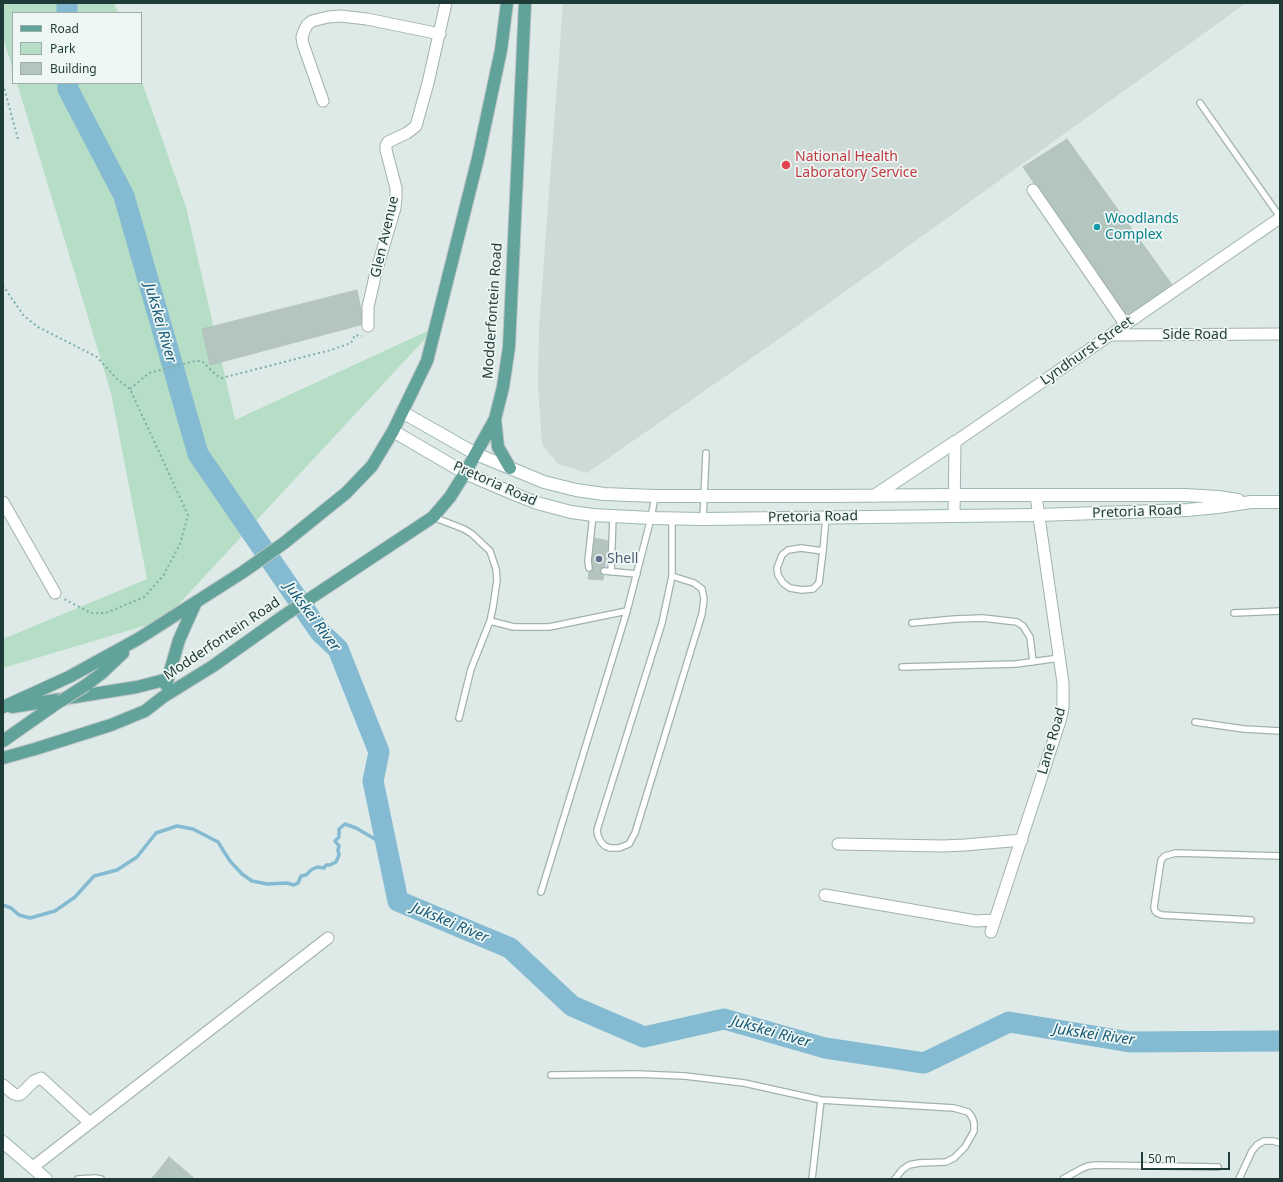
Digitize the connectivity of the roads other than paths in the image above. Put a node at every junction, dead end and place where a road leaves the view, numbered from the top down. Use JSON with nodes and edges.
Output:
{"nodes":[{"id":1,"x":446,"y":3,"type":"edge"},
{"id":2,"x":507,"y":3,"type":"edge"},
{"id":3,"x":525,"y":3,"type":"edge"},
{"id":4,"x":440,"y":34,"type":"junction"},
{"id":5,"x":323,"y":101,"type":"dead end"},
{"id":6,"x":1200,"y":103,"type":"dead end"},
{"id":7,"x":1033,"y":190,"type":"dead end"},
{"id":8,"x":1280,"y":218,"type":"edge"},
{"id":9,"x":1125,"y":324,"type":"junction"},
{"id":10,"x":368,"y":326,"type":"road end"},
{"id":11,"x":1280,"y":334,"type":"edge"},
{"id":12,"x":1111,"y":335,"type":"junction"},
{"id":13,"x":402,"y":412,"type":"junction"},
{"id":14,"x":494,"y":419,"type":"junction"},
{"id":15,"x":393,"y":431,"type":"junction"},
{"id":16,"x":955,"y":442,"type":"junction"},
{"id":17,"x":706,"y":453,"type":"dead end"},
{"id":18,"x":476,"y":454,"type":"junction"},
{"id":19,"x":510,"y":468,"type":"junction"},
{"id":20,"x":465,"y":473,"type":"junction"},
{"id":21,"x":954,"y":495,"type":"junction"},
{"id":22,"x":655,"y":496,"type":"junction"},
{"id":23,"x":705,"y":496,"type":"junction"},
{"id":24,"x":826,"y":496,"type":"junction"},
{"id":25,"x":874,"y":496,"type":"junction"},
{"id":26,"x":1036,"y":496,"type":"junction"},
{"id":27,"x":3,"y":502,"type":"edge"},
{"id":28,"x":1251,"y":502,"type":"junction"},
{"id":29,"x":1280,"y":502,"type":"edge"},
{"id":30,"x":1038,"y":514,"type":"junction"},
{"id":31,"x":593,"y":515,"type":"junction"},
{"id":32,"x":613,"y":516,"type":"junction"},
{"id":33,"x":954,"y":516,"type":"junction"},
{"id":34,"x":433,"y":517,"type":"junction"},
{"id":35,"x":826,"y":517,"type":"junction"},
{"id":36,"x":651,"y":518,"type":"junction"},
{"id":37,"x":672,"y":518,"type":"junction"},
{"id":38,"x":703,"y":519,"type":"junction"},
{"id":39,"x":823,"y":551,"type":"junction"},
{"id":40,"x":590,"y":568,"type":"dead end"},
{"id":41,"x":604,"y":571,"type":"dead end"},
{"id":42,"x":611,"y":572,"type":"junction"},
{"id":43,"x":637,"y":574,"type":"junction"},
{"id":44,"x":672,"y":576,"type":"junction"},
{"id":45,"x":55,"y":593,"type":"road end"},
{"id":46,"x":196,"y":602,"type":"junction"},
{"id":47,"x":627,"y":611,"type":"junction"},
{"id":48,"x":1280,"y":612,"type":"edge"},
{"id":49,"x":1234,"y":613,"type":"dead end"},
{"id":50,"x":490,"y":621,"type":"junction"},
{"id":51,"x":912,"y":624,"type":"dead end"},
{"id":52,"x":138,"y":639,"type":"junction"},
{"id":53,"x":1060,"y":658,"type":"junction"},
{"id":54,"x":1033,"y":662,"type":"junction"},
{"id":55,"x":902,"y":667,"type":"dead end"},
{"id":56,"x":168,"y":679,"type":"junction"},
{"id":57,"x":163,"y":697,"type":"junction"},
{"id":58,"x":3,"y":708,"type":"edge"},
{"id":59,"x":459,"y":718,"type":"dead end"},
{"id":60,"x":1195,"y":722,"type":"dead end"},
{"id":61,"x":1280,"y":731,"type":"edge"},
{"id":62,"x":3,"y":742,"type":"edge"},
{"id":63,"x":3,"y":758,"type":"edge"},
{"id":64,"x":1022,"y":840,"type":"junction"},
{"id":65,"x":838,"y":844,"type":"dead end"},
{"id":66,"x":1280,"y":856,"type":"edge"},
{"id":67,"x":541,"y":892,"type":"dead end"},
{"id":68,"x":825,"y":895,"type":"dead end"},
{"id":69,"x":995,"y":920,"type":"junction"},
{"id":70,"x":1251,"y":920,"type":"dead end"},
{"id":71,"x":991,"y":932,"type":"dead end"},
{"id":72,"x":328,"y":938,"type":"dead end"},
{"id":73,"x":552,"y":1075,"type":"dead end"},
{"id":74,"x":3,"y":1085,"type":"edge"},
{"id":75,"x":821,"y":1100,"type":"junction"},
{"id":76,"x":89,"y":1122,"type":"junction"},
{"id":77,"x":3,"y":1142,"type":"edge"},
{"id":78,"x":1280,"y":1143,"type":"edge"},
{"id":79,"x":33,"y":1167,"type":"junction"},
{"id":80,"x":1218,"y":1167,"type":"dead end"},
{"id":81,"x":46,"y":1179,"type":"edge"},
{"id":82,"x":78,"y":1179,"type":"edge"},
{"id":83,"x":100,"y":1179,"type":"edge"},
{"id":84,"x":812,"y":1179,"type":"edge"},
{"id":85,"x":895,"y":1179,"type":"edge"},
{"id":86,"x":1063,"y":1179,"type":"edge"},
{"id":87,"x":1239,"y":1179,"type":"edge"}],
"edges":[{"from":1,"to":4,"type":"street","name":"Glen Avenue"},
{"from":2,"to":13,"type":"main road"},
{"from":3,"to":14,"type":"main road","name":"Modderfontein Road"},
{"from":4,"to":5,"type":"street"},
{"from":4,"to":10,"type":"street","name":"Glen Avenue"},
{"from":6,"to":8,"type":"lane"},
{"from":7,"to":9,"type":"street"},
{"from":8,"to":9,"type":"street","name":"Lyndhurst Street"},
{"from":9,"to":12,"type":"street","name":"Lyndhurst Street"},
{"from":11,"to":12,"type":"street","name":"Side Road"},
{"from":12,"to":16,"type":"street","name":"Lyndhurst Street"},
{"from":13,"to":15,"type":"main road"},
{"from":13,"to":18,"type":"main road","name":"Pretoria Road"},
{"from":14,"to":18,"type":"main road","name":"Modderfontein Road"},
{"from":14,"to":19,"type":"main road"},
{"from":15,"to":20,"type":"main road","name":"Pretoria Road"},
{"from":15,"to":46,"type":"main road"},
{"from":16,"to":21,"type":"street"},
{"from":16,"to":25,"type":"main road"},
{"from":17,"to":23,"type":"lane"},
{"from":18,"to":19,"type":"main road","name":"Pretoria Road"},
{"from":18,"to":20,"type":"main road","name":"Modderfontein Road"},
{"from":19,"to":22,"type":"main road","name":"Pretoria Road"},
{"from":20,"to":31,"type":"main road","name":"Pretoria Road"},
{"from":20,"to":34,"type":"main road","name":"Modderfontein Road"},
{"from":21,"to":25,"type":"main road","name":"Pretoria Road"},
{"from":21,"to":26,"type":"main road","name":"Pretoria Road"},
{"from":21,"to":33,"type":"street"},
{"from":22,"to":23,"type":"main road","name":"Pretoria Road"},
{"from":22,"to":36,"type":"lane"},
{"from":23,"to":24,"type":"main road","name":"Pretoria Road"},
{"from":23,"to":38,"type":"lane"},
{"from":24,"to":25,"type":"main road","name":"Pretoria Road"},
{"from":24,"to":35,"type":"main road"},
{"from":26,"to":28,"type":"main road","name":"Pretoria Road"},
{"from":26,"to":30,"type":"street","name":"Lane Road"},
{"from":27,"to":45,"type":"street"},
{"from":28,"to":29,"type":"main road","name":"Pretoria Road"},
{"from":28,"to":30,"type":"main road","name":"Pretoria Road"},
{"from":30,"to":33,"type":"main road","name":"Pretoria Road"},
{"from":30,"to":53,"type":"street","name":"Lane Road"},
{"from":31,"to":32,"type":"main road","name":"Pretoria Road"},
{"from":31,"to":40,"type":"lane"},
{"from":32,"to":36,"type":"main road","name":"Pretoria Road"},
{"from":32,"to":42,"type":"lane"},
{"from":33,"to":35,"type":"main road","name":"Pretoria Road"},
{"from":34,"to":50,"type":"lane"},
{"from":34,"to":57,"type":"main road","name":"Modderfontein Road"},
{"from":35,"to":38,"type":"main road","name":"Pretoria Road"},
{"from":35,"to":39,"type":"lane"},
{"from":36,"to":37,"type":"main road","name":"Pretoria Road"},
{"from":36,"to":43,"type":"lane"},
{"from":37,"to":38,"type":"main road","name":"Pretoria Road"},
{"from":37,"to":44,"type":"lane"},
{"from":39,"to":39,"type":"lane"},
{"from":41,"to":42,"type":"lane"},
{"from":42,"to":43,"type":"lane"},
{"from":43,"to":47,"type":"lane"},
{"from":44,"to":44,"type":"lane"},
{"from":46,"to":52,"type":"main road"},
{"from":46,"to":56,"type":"main road","name":"Modderfontein Road"},
{"from":47,"to":50,"type":"lane"},
{"from":47,"to":67,"type":"lane"},
{"from":48,"to":49,"type":"lane"},
{"from":50,"to":59,"type":"lane"},
{"from":51,"to":54,"type":"lane"},
{"from":52,"to":58,"type":"main road"},
{"from":52,"to":62,"type":"main road","bridge":true},
{"from":53,"to":54,"type":"lane"},
{"from":53,"to":64,"type":"street","name":"Lane Road"},
{"from":54,"to":55,"type":"lane"},
{"from":56,"to":57,"type":"main road","name":"Modderfontein Road"},
{"from":56,"to":58,"type":"main road"},
{"from":57,"to":63,"type":"main road","name":"Modderfontein Road"},
{"from":60,"to":61,"type":"lane"},
{"from":64,"to":65,"type":"street"},
{"from":64,"to":69,"type":"street","name":"Lane Road"},
{"from":66,"to":70,"type":"lane"},
{"from":68,"to":69,"type":"street"},
{"from":69,"to":71,"type":"street","name":"Lane Road"},
{"from":72,"to":76,"type":"street"},
{"from":73,"to":75,"type":"lane"},
{"from":74,"to":76,"type":"street"},
{"from":75,"to":84,"type":"lane"},
{"from":75,"to":85,"type":"lane"},
{"from":76,"to":79,"type":"street"},
{"from":77,"to":79,"type":"main road"},
{"from":78,"to":87,"type":"lane"},
{"from":79,"to":81,"type":"main road"},
{"from":80,"to":86,"type":"lane"},
{"from":82,"to":83,"type":"lane"}]}
